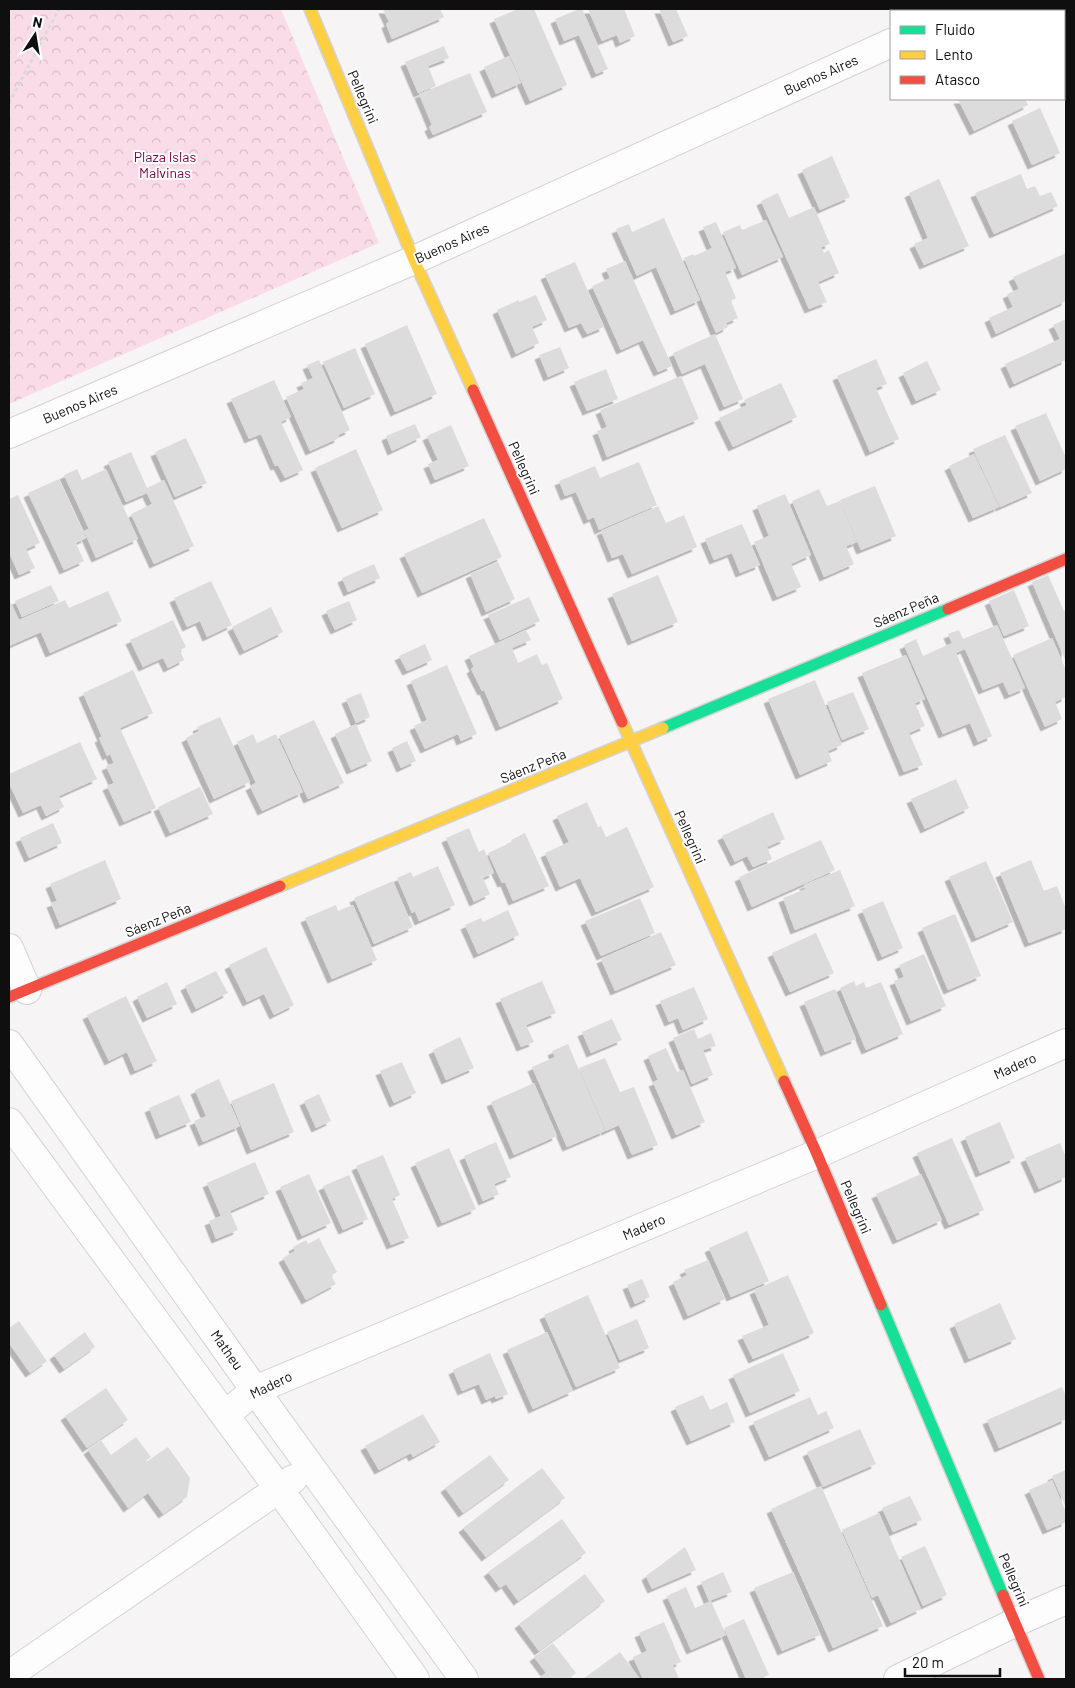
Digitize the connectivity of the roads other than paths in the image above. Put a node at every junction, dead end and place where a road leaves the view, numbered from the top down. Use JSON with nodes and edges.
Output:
{"nodes":[{"id":1,"x":310,"y":9,"type":"edge"},
{"id":2,"x":890,"y":43,"type":"edge"},
{"id":3,"x":414,"y":260,"type":"junction"},
{"id":4,"x":9,"y":434,"type":"edge"},
{"id":5,"x":1066,"y":559,"type":"edge"},
{"id":6,"x":630,"y":742,"type":"junction"},
{"id":7,"x":9,"y":948,"type":"edge"},
{"id":8,"x":18,"y":993,"type":"edge"},
{"id":9,"x":1066,"y":1043,"type":"edge"},
{"id":10,"x":9,"y":1044,"type":"edge"},
{"id":11,"x":9,"y":1122,"type":"edge"},
{"id":12,"x":817,"y":1154,"type":"junction"},
{"id":13,"x":255,"y":1390,"type":"junction"},
{"id":14,"x":225,"y":1414,"type":"junction"},
{"id":15,"x":311,"y":1466,"type":"junction"},
{"id":16,"x":279,"y":1488,"type":"junction"},
{"id":17,"x":1066,"y":1600,"type":"edge"},
{"id":18,"x":1016,"y":1622,"type":"junction"},
{"id":19,"x":9,"y":1675,"type":"edge"},
{"id":20,"x":415,"y":1679,"type":"edge"},
{"id":21,"x":464,"y":1679,"type":"edge"},
{"id":22,"x":898,"y":1679,"type":"edge"},
{"id":23,"x":1040,"y":1679,"type":"edge"}],
"edges":[{"from":1,"to":3,"type":"street","name":"Pellegrini"},
{"from":2,"to":3,"type":"street","name":"Buenos Aires"},
{"from":3,"to":4,"type":"street","name":"Buenos Aires"},
{"from":3,"to":6,"type":"street","name":"Pellegrini"},
{"from":5,"to":6,"type":"street","name":"Sáenz Peña"},
{"from":6,"to":8,"type":"street","name":"Sáenz Peña"},
{"from":6,"to":12,"type":"street","name":"Pellegrini"},
{"from":7,"to":8,"type":"street"},
{"from":9,"to":12,"type":"street","name":"Madero"},
{"from":10,"to":13,"type":"street","name":"Matheu"},
{"from":11,"to":14,"type":"street"},
{"from":12,"to":13,"type":"street","name":"Madero"},
{"from":12,"to":18,"type":"street","name":"Pellegrini"},
{"from":13,"to":14,"type":"street","name":"Madero"},
{"from":13,"to":15,"type":"street","name":"Matheu"},
{"from":14,"to":16,"type":"street"},
{"from":15,"to":16,"type":"street"},
{"from":15,"to":21,"type":"street","name":"Matheu"},
{"from":16,"to":19,"type":"street"},
{"from":16,"to":20,"type":"street"},
{"from":17,"to":18,"type":"street"},
{"from":18,"to":22,"type":"street"},
{"from":18,"to":23,"type":"street","name":"Pellegrini"}]}
